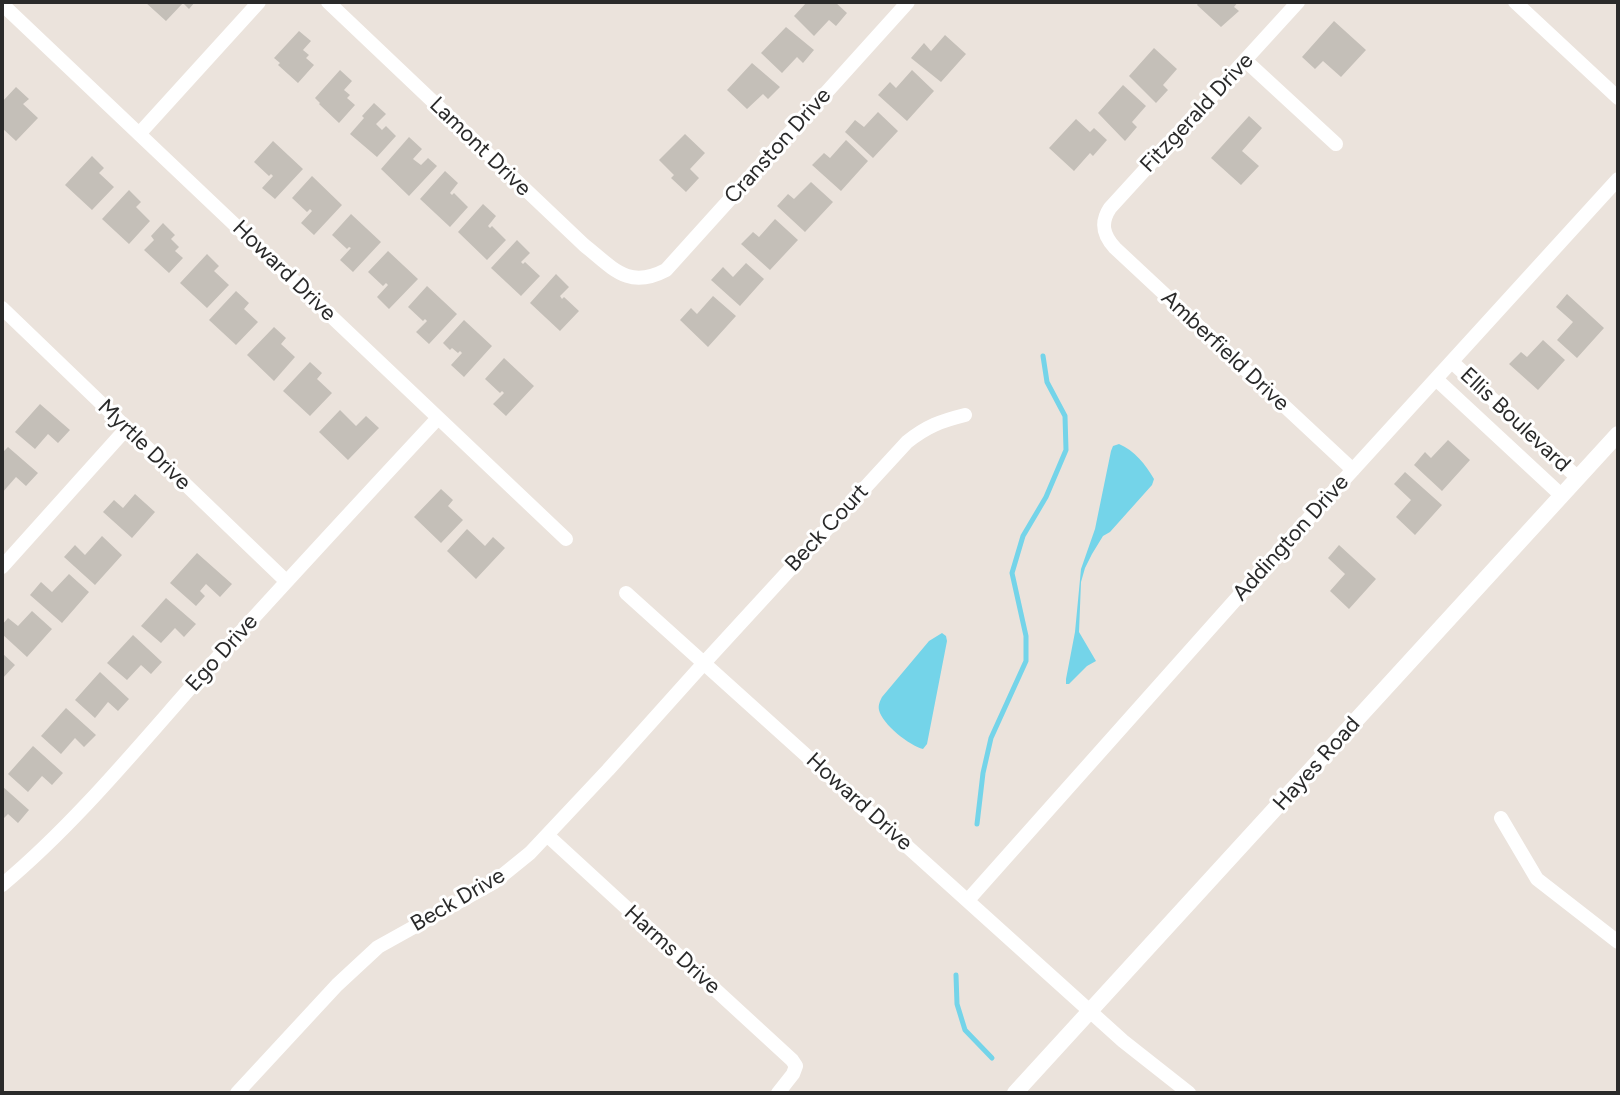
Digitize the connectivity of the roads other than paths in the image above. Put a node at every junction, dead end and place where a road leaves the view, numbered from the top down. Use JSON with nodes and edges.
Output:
{"nodes":[{"id":1,"x":259,"y":2,"type":"edge"},
{"id":2,"x":328,"y":2,"type":"edge"},
{"id":3,"x":908,"y":2,"type":"edge"},
{"id":4,"x":1298,"y":2,"type":"edge"},
{"id":5,"x":1515,"y":2,"type":"edge"},
{"id":6,"x":2,"y":4,"type":"edge"},
{"id":7,"x":1246,"y":61,"type":"junction"},
{"id":8,"x":1618,"y":98,"type":"edge"},
{"id":9,"x":139,"y":134,"type":"junction"},
{"id":10,"x":1336,"y":144,"type":"dead end"},
{"id":11,"x":1618,"y":179,"type":"edge"},
{"id":12,"x":1103,"y":228,"type":"joint"},
{"id":13,"x":641,"y":279,"type":"joint"},
{"id":14,"x":2,"y":308,"type":"edge"},
{"id":15,"x":1452,"y":362,"type":"junction"},
{"id":16,"x":1436,"y":379,"type":"junction"},
{"id":17,"x":965,"y":415,"type":"dead end"},
{"id":18,"x":438,"y":418,"type":"junction"},
{"id":19,"x":126,"y":429,"type":"junction"},
{"id":20,"x":1618,"y":434,"type":"edge"},
{"id":21,"x":1353,"y":470,"type":"junction"},
{"id":22,"x":1578,"y":478,"type":"junction"},
{"id":23,"x":1561,"y":495,"type":"junction"},
{"id":24,"x":566,"y":539,"type":"dead end"},
{"id":25,"x":2,"y":567,"type":"edge"},
{"id":26,"x":286,"y":581,"type":"junction"},
{"id":27,"x":626,"y":593,"type":"dead end"},
{"id":28,"x":704,"y":663,"type":"junction"},
{"id":29,"x":1501,"y":818,"type":"dead end"},
{"id":30,"x":547,"y":835,"type":"junction"},
{"id":31,"x":2,"y":885,"type":"edge"},
{"id":32,"x":968,"y":900,"type":"junction"},
{"id":33,"x":1618,"y":942,"type":"edge"},
{"id":34,"x":1091,"y":1012,"type":"junction"},
{"id":35,"x":237,"y":1093,"type":"edge"},
{"id":36,"x":778,"y":1093,"type":"edge"},
{"id":37,"x":1015,"y":1093,"type":"edge"},
{"id":38,"x":1189,"y":1093,"type":"edge"}],
"edges":[{"from":1,"to":9,"type":"street"},
{"from":2,"to":13,"type":"street","name":"Lamont Drive"},
{"from":3,"to":13,"type":"street","name":"Cranston Drive"},
{"from":4,"to":7,"type":"street","name":"Fitzgerald Drive"},
{"from":5,"to":8,"type":"street"},
{"from":6,"to":9,"type":"street","name":"Howard Drive"},
{"from":7,"to":10,"type":"street"},
{"from":7,"to":12,"type":"street","name":"Fitzgerald Drive"},
{"from":9,"to":18,"type":"street","name":"Howard Drive"},
{"from":11,"to":15,"type":"street","name":"Addington Drive"},
{"from":12,"to":21,"type":"street","name":"Amberfield Drive"},
{"from":14,"to":19,"type":"street","name":"Myrtle Drive"},
{"from":15,"to":16,"type":"street","name":"Addington Drive"},
{"from":15,"to":22,"type":"street","name":"Ellis Boulevard"},
{"from":16,"to":21,"type":"street","name":"Addington Drive"},
{"from":16,"to":23,"type":"street","name":"Ellis Boulevard"},
{"from":17,"to":28,"type":"street","name":"Beck Court"},
{"from":18,"to":24,"type":"street","name":"Howard Drive"},
{"from":18,"to":26,"type":"street","name":"Ego Drive"},
{"from":19,"to":25,"type":"street"},
{"from":19,"to":26,"type":"street","name":"Myrtle Drive"},
{"from":20,"to":22,"type":"street","name":"Hayes Road"},
{"from":21,"to":32,"type":"street","name":"Addington Drive"},
{"from":22,"to":23,"type":"street","name":"Hayes Road"},
{"from":23,"to":34,"type":"street","name":"Hayes Road"},
{"from":26,"to":31,"type":"street","name":"Ego Drive"},
{"from":27,"to":28,"type":"street","name":"Howard Drive"},
{"from":28,"to":30,"type":"street","name":"Beck Drive"},
{"from":28,"to":32,"type":"street","name":"Howard Drive"},
{"from":29,"to":33,"type":"street"},
{"from":30,"to":35,"type":"street","name":"Beck Drive"},
{"from":30,"to":36,"type":"street","name":"Harms Drive"},
{"from":32,"to":34,"type":"street","name":"Howard Drive"},
{"from":34,"to":37,"type":"street","name":"Hayes Road"},
{"from":34,"to":38,"type":"street","name":"Howard Drive"}]}
